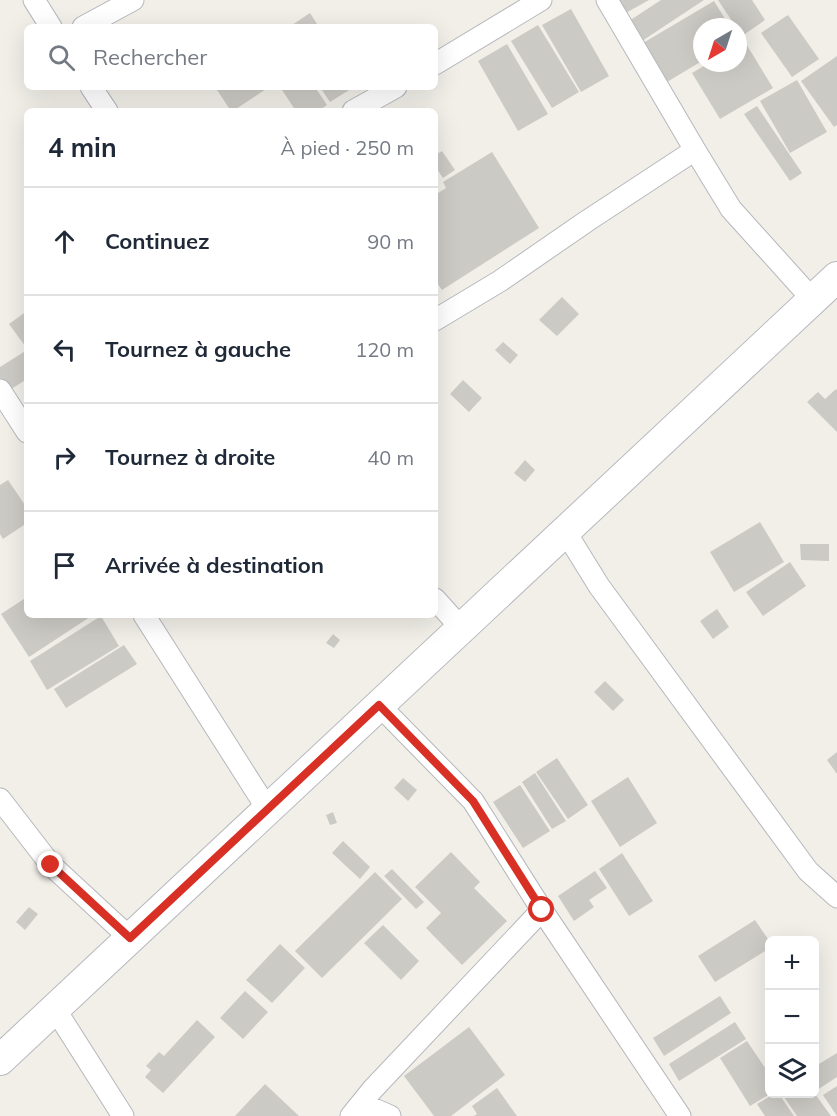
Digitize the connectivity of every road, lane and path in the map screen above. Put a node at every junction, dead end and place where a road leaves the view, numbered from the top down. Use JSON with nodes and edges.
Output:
{"nodes":[{"id":1,"x":34,"y":0,"type":"edge"},
{"id":2,"x":133,"y":0,"type":"edge"},
{"id":3,"x":541,"y":0,"type":"edge"},
{"id":4,"x":607,"y":0,"type":"edge"},
{"id":5,"x":49,"y":24,"type":"edge"},
{"id":6,"x":89,"y":24,"type":"edge"},
{"id":7,"x":438,"y":62,"type":"edge"},
{"id":8,"x":93,"y":90,"type":"edge"},
{"id":9,"x":391,"y":90,"type":"edge"},
{"id":10,"x":105,"y":108,"type":"edge"},
{"id":11,"x":358,"y":108,"type":"edge"},
{"id":12,"x":695,"y":150,"type":"junction"},
{"id":13,"x":837,"y":277,"type":"edge"},
{"id":14,"x":813,"y":300,"type":"junction"},
{"id":15,"x":438,"y":318,"type":"edge"},
{"id":16,"x":0,"y":390,"type":"edge"},
{"id":17,"x":24,"y":427,"type":"edge"},
{"id":18,"x":566,"y":531,"type":"junction"},
{"id":19,"x":438,"y":602,"type":"edge"},
{"id":20,"x":146,"y":618,"type":"edge"},
{"id":21,"x":462,"y":629,"type":"junction"},
{"id":22,"x":379,"y":705,"type":"junction"},
{"id":23,"x":268,"y":810,"type":"junction"},
{"id":24,"x":4,"y":813,"type":"edge"},
{"id":25,"x":837,"y":897,"type":"edge"},
{"id":26,"x":542,"y":910,"type":"junction"},
{"id":27,"x":130,"y":938,"type":"junction"},
{"id":28,"x":55,"y":1009,"type":"junction"},
{"id":29,"x":0,"y":1060,"type":"edge"},
{"id":30,"x":123,"y":1116,"type":"edge"},
{"id":31,"x":352,"y":1116,"type":"edge"},
{"id":32,"x":390,"y":1116,"type":"edge"},
{"id":33,"x":680,"y":1116,"type":"edge"}],
"edges":[{"from":1,"to":5,"type":"street"},
{"from":2,"to":6,"type":"street"},
{"from":3,"to":7,"type":"street"},
{"from":4,"to":12,"type":"street"},
{"from":8,"to":10,"type":"street"},
{"from":9,"to":11,"type":"street"},
{"from":12,"to":14,"type":"street"},
{"from":12,"to":15,"type":"street"},
{"from":13,"to":14,"type":"street"},
{"from":14,"to":18,"type":"street"},
{"from":16,"to":17,"type":"street"},
{"from":18,"to":21,"type":"street"},
{"from":18,"to":25,"type":"street"},
{"from":19,"to":21,"type":"street"},
{"from":20,"to":23,"type":"street"},
{"from":21,"to":22,"type":"street"},
{"from":22,"to":23,"type":"street"},
{"from":22,"to":26,"type":"street"},
{"from":23,"to":27,"type":"street"},
{"from":24,"to":27,"type":"street"},
{"from":26,"to":31,"type":"street"},
{"from":26,"to":33,"type":"street"},
{"from":27,"to":28,"type":"street"},
{"from":28,"to":29,"type":"street"},
{"from":28,"to":30,"type":"street"},
{"from":31,"to":32,"type":"street"}]}
